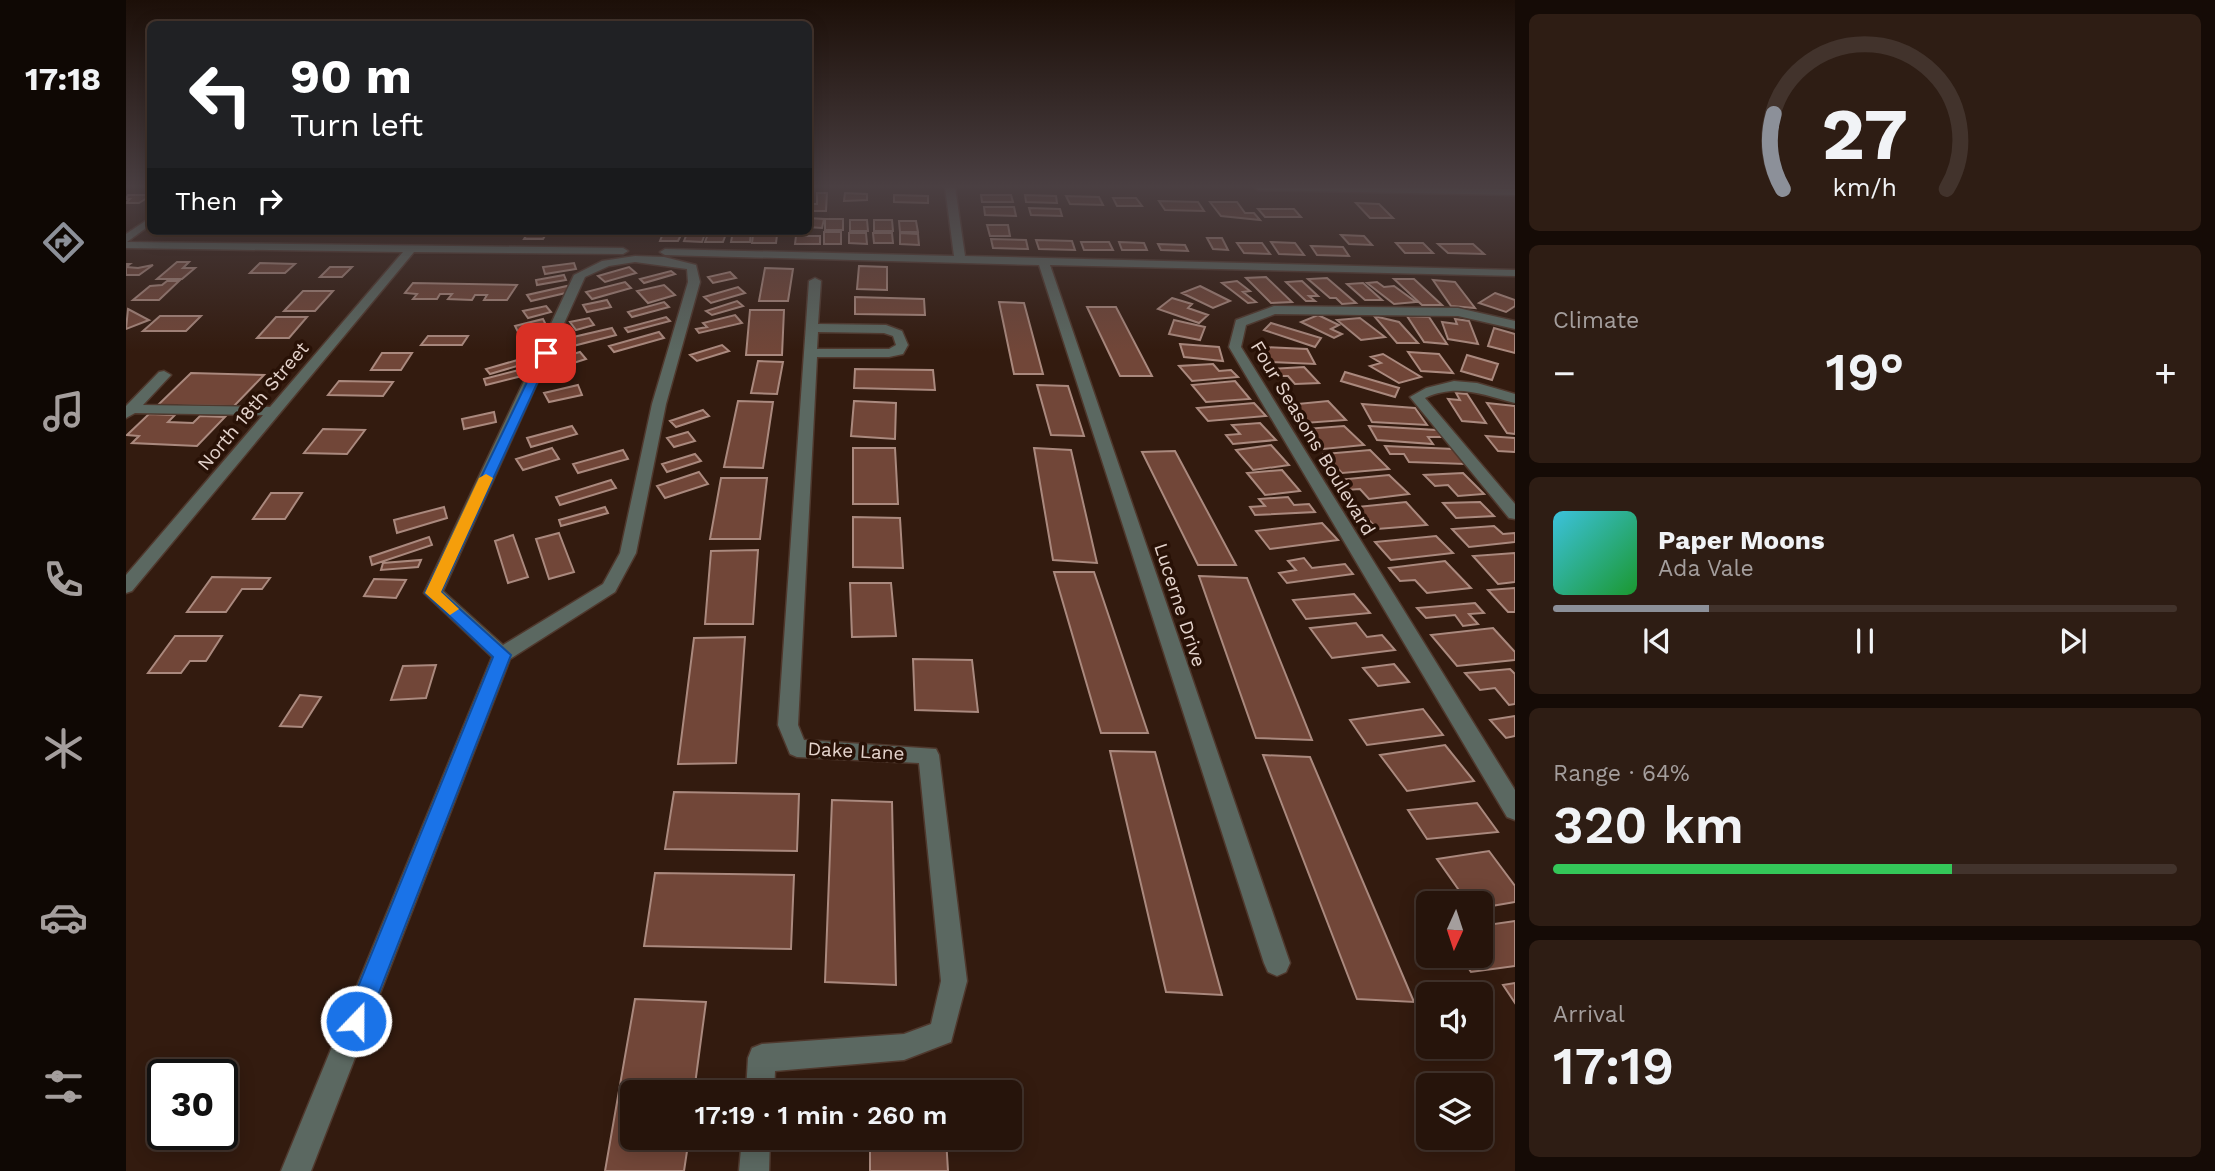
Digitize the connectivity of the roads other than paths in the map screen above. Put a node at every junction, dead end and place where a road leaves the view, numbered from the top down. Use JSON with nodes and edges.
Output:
{"nodes":[{"id":1,"x":958,"y":242,"type":"edge"},
{"id":2,"x":126,"y":245,"type":"edge"},
{"id":3,"x":410,"y":250,"type":"junction"},
{"id":4,"x":960,"y":258,"type":"junction"},
{"id":5,"x":1043,"y":261,"type":"junction"},
{"id":6,"x":1515,"y":273,"type":"edge"},
{"id":7,"x":815,"y":281,"type":"dead end"},
{"id":8,"x":1515,"y":325,"type":"edge"},
{"id":9,"x":812,"y":328,"type":"junction"},
{"id":10,"x":811,"y":353,"type":"junction"},
{"id":11,"x":164,"y":375,"type":"dead end"},
{"id":12,"x":1515,"y":399,"type":"edge"},
{"id":13,"x":275,"y":411,"type":"junction"},
{"id":14,"x":128,"y":412,"type":"edge"},
{"id":15,"x":1515,"y":514,"type":"edge"},
{"id":16,"x":126,"y":587,"type":"edge"},
{"id":17,"x":502,"y":655,"type":"junction"},
{"id":18,"x":1515,"y":810,"type":"edge"},
{"id":19,"x":1278,"y":963,"type":"dead end"},
{"id":20,"x":761,"y":1080,"type":"edge"},
{"id":21,"x":755,"y":1150,"type":"edge"},
{"id":22,"x":296,"y":1171,"type":"edge"},
{"id":23,"x":754,"y":1171,"type":"edge"}],
"edges":[{"from":1,"to":4,"type":"street"},
{"from":2,"to":3,"type":"street"},
{"from":3,"to":4,"type":"street"},
{"from":3,"to":13,"type":"street","name":"North 18th Street"},
{"from":4,"to":5,"type":"street"},
{"from":5,"to":6,"type":"street"},
{"from":5,"to":19,"type":"street","name":"Lucerne Drive"},
{"from":7,"to":9,"type":"street","name":"Dake Lane"},
{"from":8,"to":18,"type":"street","name":"Four Seasons Boulevard"},
{"from":9,"to":10,"type":"street","name":"Dake Lane"},
{"from":9,"to":10,"type":"street"},
{"from":10,"to":20,"type":"street","name":"Dake Lane"},
{"from":11,"to":14,"type":"street"},
{"from":12,"to":15,"type":"street"},
{"from":13,"to":14,"type":"street"},
{"from":13,"to":16,"type":"street","name":"North 18th Street"},
{"from":17,"to":17,"type":"street"},
{"from":17,"to":22,"type":"street"},
{"from":21,"to":23,"type":"street"}]}
